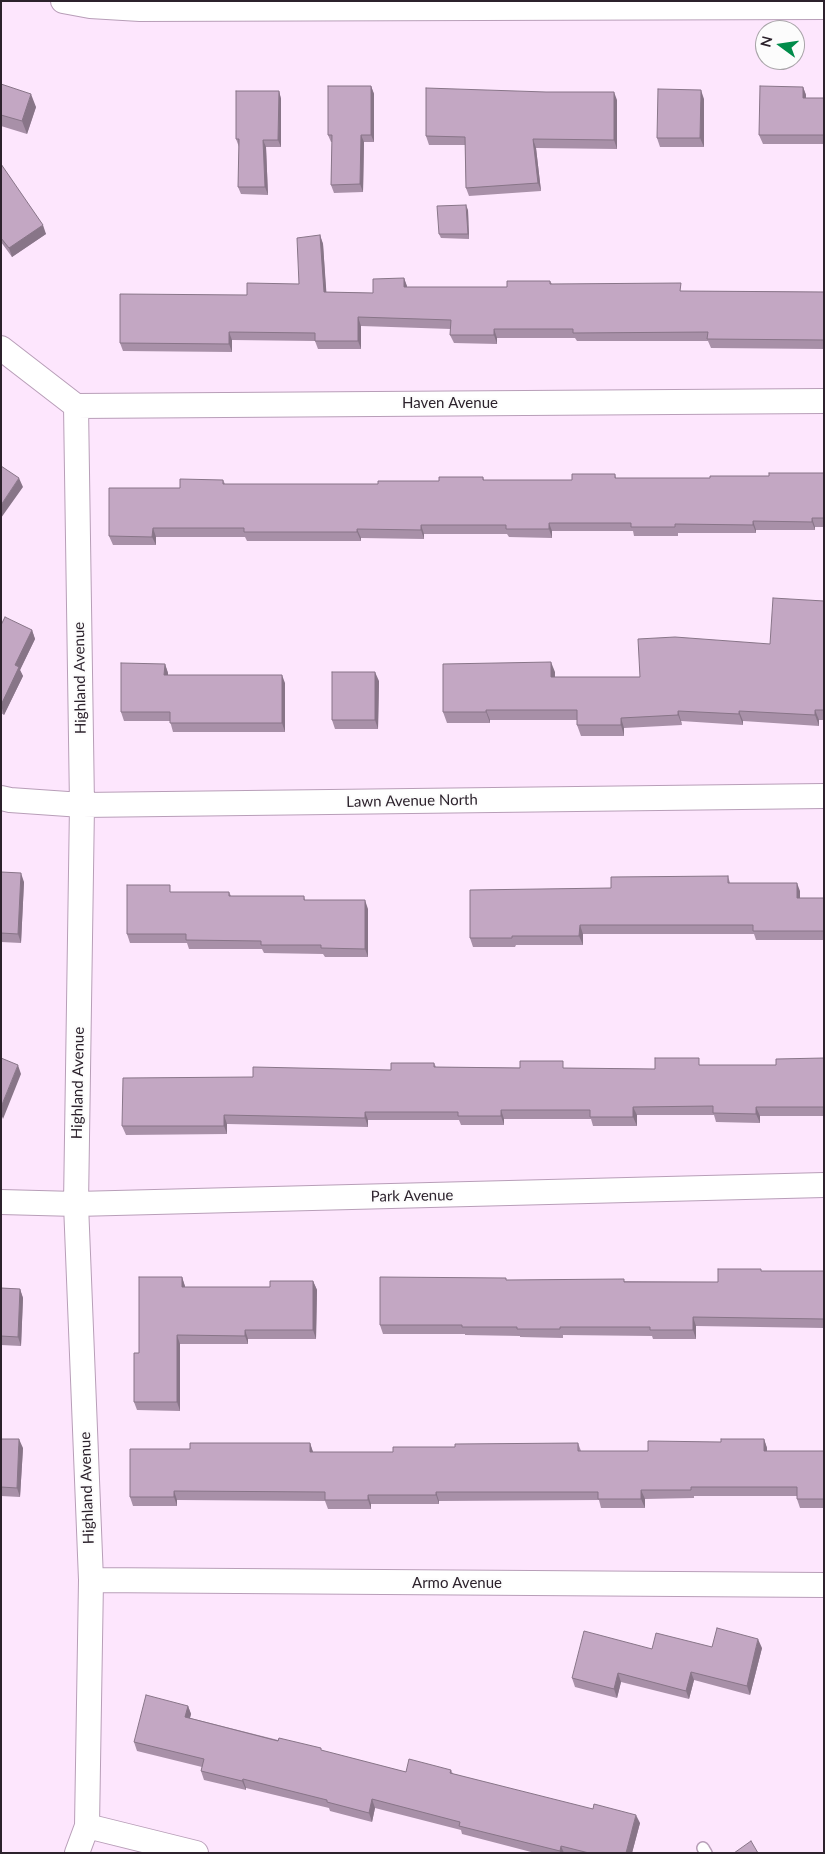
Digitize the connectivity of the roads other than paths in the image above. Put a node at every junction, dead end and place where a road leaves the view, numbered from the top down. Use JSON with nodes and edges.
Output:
{"nodes":[{"id":1,"x":63,"y":1,"type":"edge"},
{"id":2,"x":824,"y":7,"type":"edge"},
{"id":3,"x":1,"y":348,"type":"edge"},
{"id":4,"x":824,"y":401,"type":"edge"},
{"id":5,"x":76,"y":406,"type":"junction"},
{"id":6,"x":824,"y":796,"type":"edge"},
{"id":7,"x":1,"y":798,"type":"edge"},
{"id":8,"x":82,"y":805,"type":"junction"},
{"id":9,"x":824,"y":1185,"type":"edge"},
{"id":10,"x":1,"y":1202,"type":"edge"},
{"id":11,"x":76,"y":1204,"type":"junction"},
{"id":12,"x":91,"y":1580,"type":"junction"},
{"id":13,"x":824,"y":1585,"type":"edge"},
{"id":14,"x":87,"y":1826,"type":"junction"},
{"id":15,"x":78,"y":1853,"type":"edge"},
{"id":16,"x":196,"y":1853,"type":"edge"}],
"edges":[{"from":1,"to":2,"type":"street"},
{"from":3,"to":5,"type":"street"},
{"from":4,"to":5,"type":"street","name":"Haven Avenue"},
{"from":5,"to":8,"type":"street","name":"Highland Avenue"},
{"from":6,"to":8,"type":"street","name":"Lawn Avenue North"},
{"from":7,"to":8,"type":"street","name":"Lawn Avenue North"},
{"from":8,"to":11,"type":"street","name":"Highland Avenue"},
{"from":9,"to":11,"type":"street","name":"Park Avenue"},
{"from":10,"to":11,"type":"street","name":"Park Avenue"},
{"from":11,"to":12,"type":"street","name":"Highland Avenue"},
{"from":12,"to":13,"type":"street","name":"Armo Avenue"},
{"from":12,"to":14,"type":"street","name":"Highland Avenue"},
{"from":14,"to":15,"type":"street","name":"Highland Avenue"},
{"from":14,"to":16,"type":"street"}]}
